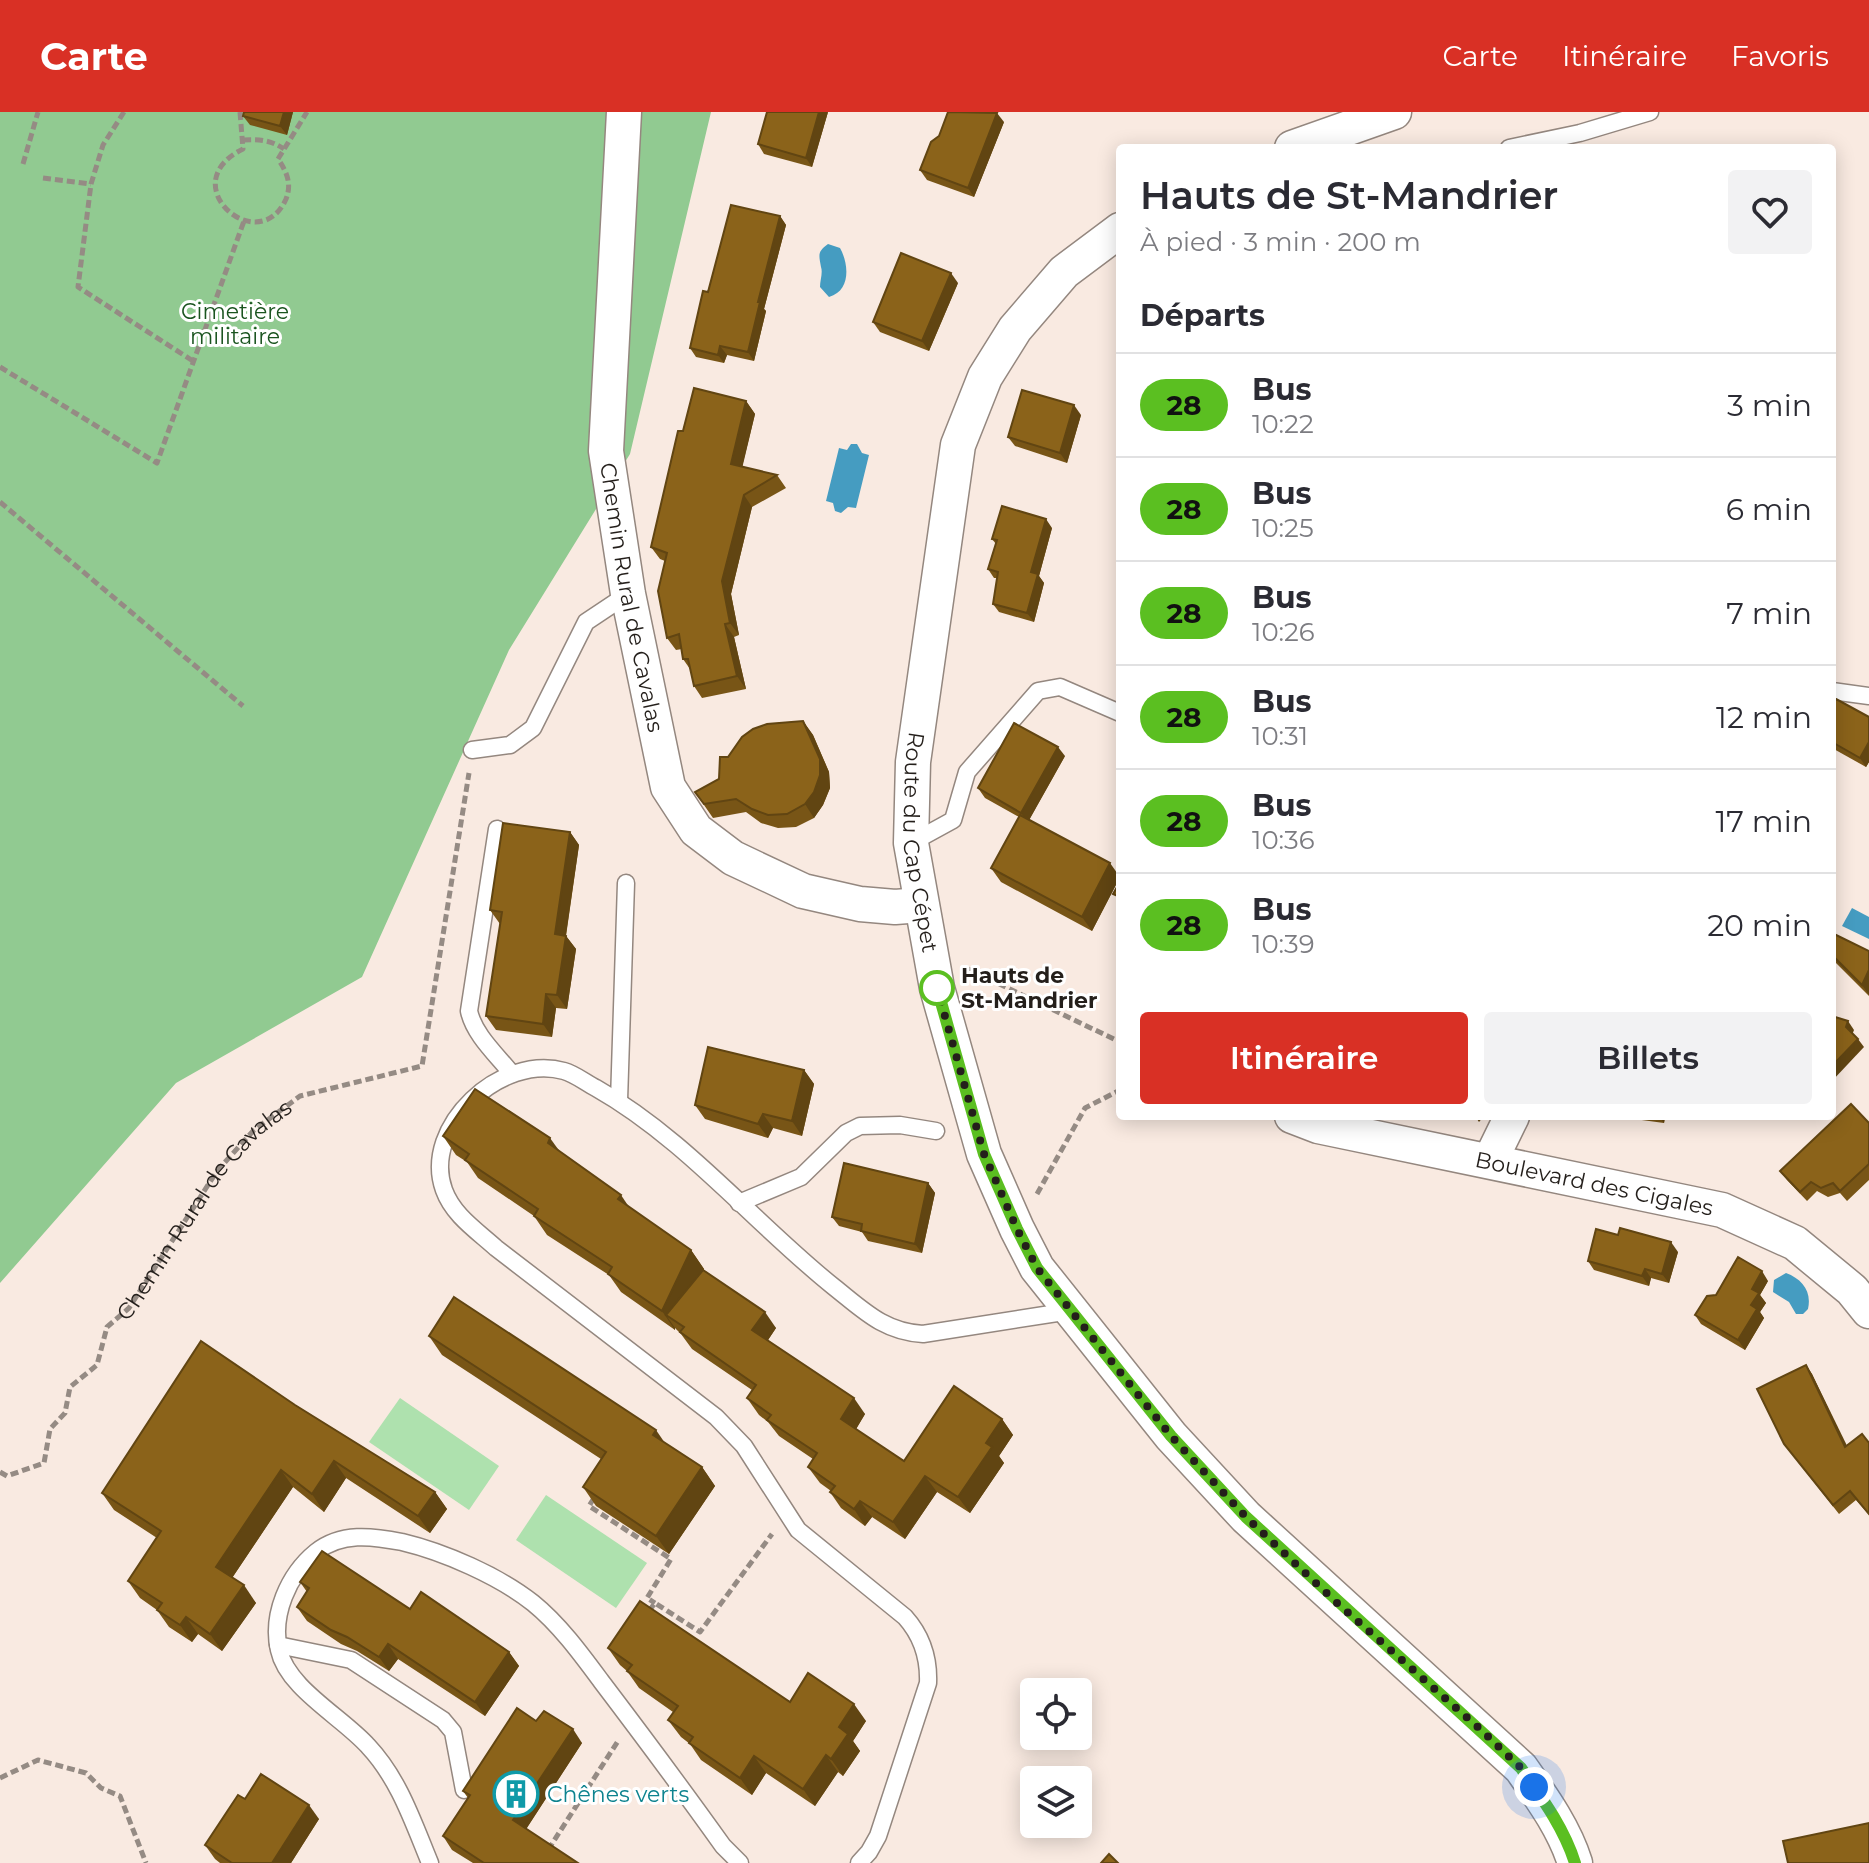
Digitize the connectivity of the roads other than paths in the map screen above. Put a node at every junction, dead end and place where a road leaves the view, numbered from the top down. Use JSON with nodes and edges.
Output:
{"nodes":[{"id":1,"x":624,"y":112,"type":"edge"},
{"id":2,"x":1394,"y":112,"type":"edge"},
{"id":3,"x":1650,"y":112,"type":"edge"},
{"id":4,"x":1303,"y":144,"type":"edge"},
{"id":5,"x":1528,"y":144,"type":"edge"},
{"id":6,"x":1116,"y":233,"type":"edge"},
{"id":7,"x":628,"y":594,"type":"junction"},
{"id":8,"x":1836,"y":692,"type":"edge"},
{"id":9,"x":1869,"y":696,"type":"edge"},
{"id":10,"x":1116,"y":711,"type":"edge"},
{"id":11,"x":472,"y":750,"type":"road end"},
{"id":12,"x":497,"y":829,"type":"dead end"},
{"id":13,"x":911,"y":843,"type":"junction"},
{"id":14,"x":626,"y":883,"type":"dead end"},
{"id":15,"x":921,"y":905,"type":"junction"},
{"id":16,"x":512,"y":1074,"type":"junction"},
{"id":17,"x":619,"y":1101,"type":"junction"},
{"id":18,"x":1302,"y":1120,"type":"edge"},
{"id":19,"x":1510,"y":1120,"type":"edge"},
{"id":20,"x":936,"y":1131,"type":"dead end"},
{"id":21,"x":1490,"y":1161,"type":"junction"},
{"id":22,"x":739,"y":1203,"type":"junction"},
{"id":23,"x":1070,"y":1311,"type":"junction"},
{"id":24,"x":1869,"y":1311,"type":"edge"},
{"id":25,"x":278,"y":1645,"type":"junction"},
{"id":26,"x":464,"y":1790,"type":"edge"},
{"id":27,"x":430,"y":1863,"type":"edge"},
{"id":28,"x":740,"y":1863,"type":"edge"},
{"id":29,"x":859,"y":1863,"type":"edge"},
{"id":30,"x":1575,"y":1863,"type":"edge"}],
"edges":[{"from":1,"to":7,"type":"street","name":"Chemin Rural de Cavalas"},
{"from":2,"to":4,"type":"street"},
{"from":3,"to":5,"type":"lane"},
{"from":6,"to":13,"type":"street","name":"Route du Cap Cépet"},
{"from":7,"to":11,"type":"lane"},
{"from":7,"to":15,"type":"street","name":"Chemin Rural de Cavalas"},
{"from":8,"to":9,"type":"lane"},
{"from":10,"to":13,"type":"lane"},
{"from":12,"to":16,"type":"lane"},
{"from":13,"to":15,"type":"street","name":"Route du Cap Cépet"},
{"from":14,"to":17,"type":"lane"},
{"from":15,"to":23,"type":"street","name":"Route du Cap Cépet"},
{"from":16,"to":17,"type":"lane"},
{"from":16,"to":29,"type":"lane"},
{"from":17,"to":22,"type":"lane"},
{"from":18,"to":21,"type":"street","name":"Boulevard des Cigales"},
{"from":19,"to":21,"type":"street"},
{"from":20,"to":22,"type":"lane"},
{"from":21,"to":24,"type":"street","name":"Boulevard des Cigales"},
{"from":22,"to":23,"type":"lane"},
{"from":23,"to":30,"type":"street","name":"Route du Cap Cépet"},
{"from":25,"to":26,"type":"lane"},
{"from":25,"to":27,"type":"lane"},
{"from":25,"to":28,"type":"lane"}]}
